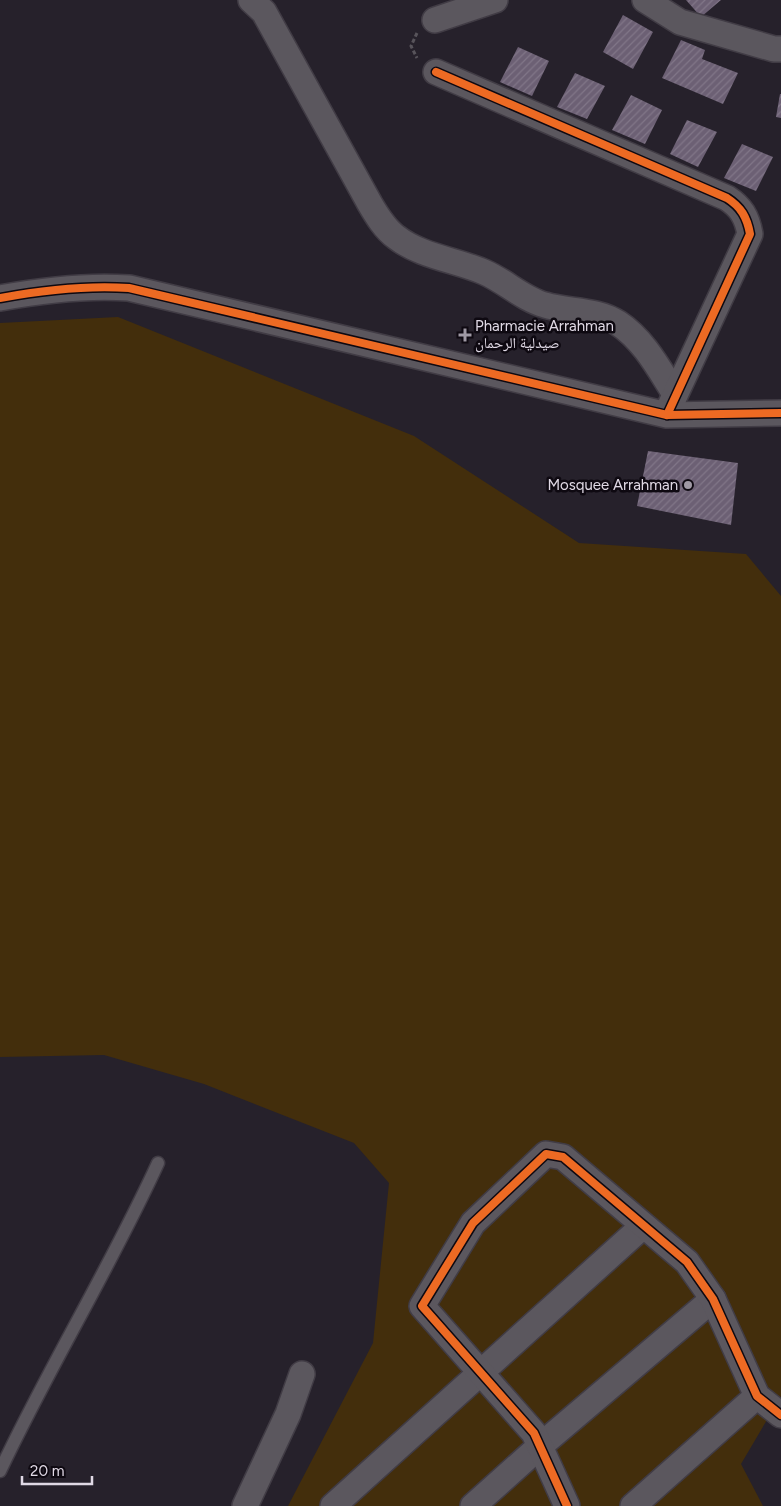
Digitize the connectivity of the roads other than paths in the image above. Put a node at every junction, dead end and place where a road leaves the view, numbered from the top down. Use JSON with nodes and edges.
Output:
{"nodes":[{"id":1,"x":251,"y":0,"type":"edge"},
{"id":2,"x":495,"y":0,"type":"edge"},
{"id":3,"x":645,"y":0,"type":"edge"},
{"id":4,"x":435,"y":20,"type":"road end"},
{"id":5,"x":781,"y":49,"type":"edge"},
{"id":6,"x":436,"y":72,"type":"road end"},
{"id":7,"x":0,"y":298,"type":"edge"},
{"id":8,"x":671,"y":404,"type":"junction"},
{"id":9,"x":781,"y":413,"type":"edge"},
{"id":10,"x":158,"y":1163,"type":"dead end"},
{"id":11,"x":642,"y":1226,"type":"junction"},
{"id":12,"x":713,"y":1299,"type":"junction"},
{"id":13,"x":480,"y":1372,"type":"junction"},
{"id":14,"x":302,"y":1374,"type":"dead end"},
{"id":15,"x":757,"y":1396,"type":"junction"},
{"id":16,"x":781,"y":1415,"type":"edge"},
{"id":17,"x":540,"y":1446,"type":"junction"},
{"id":18,"x":0,"y":1471,"type":"edge"},
{"id":19,"x":245,"y":1506,"type":"edge"},
{"id":20,"x":333,"y":1506,"type":"edge"},
{"id":21,"x":473,"y":1506,"type":"edge"},
{"id":22,"x":567,"y":1506,"type":"edge"},
{"id":23,"x":633,"y":1506,"type":"edge"}],
"edges":[{"from":1,"to":8,"type":"street"},
{"from":2,"to":4,"type":"street"},
{"from":3,"to":5,"type":"street"},
{"from":6,"to":8,"type":"street"},
{"from":7,"to":8,"type":"street"},
{"from":8,"to":9,"type":"street"},
{"from":10,"to":18,"type":"lane"},
{"from":11,"to":12,"type":"street"},
{"from":11,"to":13,"type":"street"},
{"from":11,"to":13,"type":"street"},
{"from":12,"to":15,"type":"street"},
{"from":12,"to":17,"type":"street"},
{"from":13,"to":17,"type":"street"},
{"from":13,"to":20,"type":"street"},
{"from":14,"to":19,"type":"street"},
{"from":15,"to":16,"type":"street"},
{"from":15,"to":23,"type":"street"},
{"from":17,"to":21,"type":"street"},
{"from":17,"to":22,"type":"street"}]}
